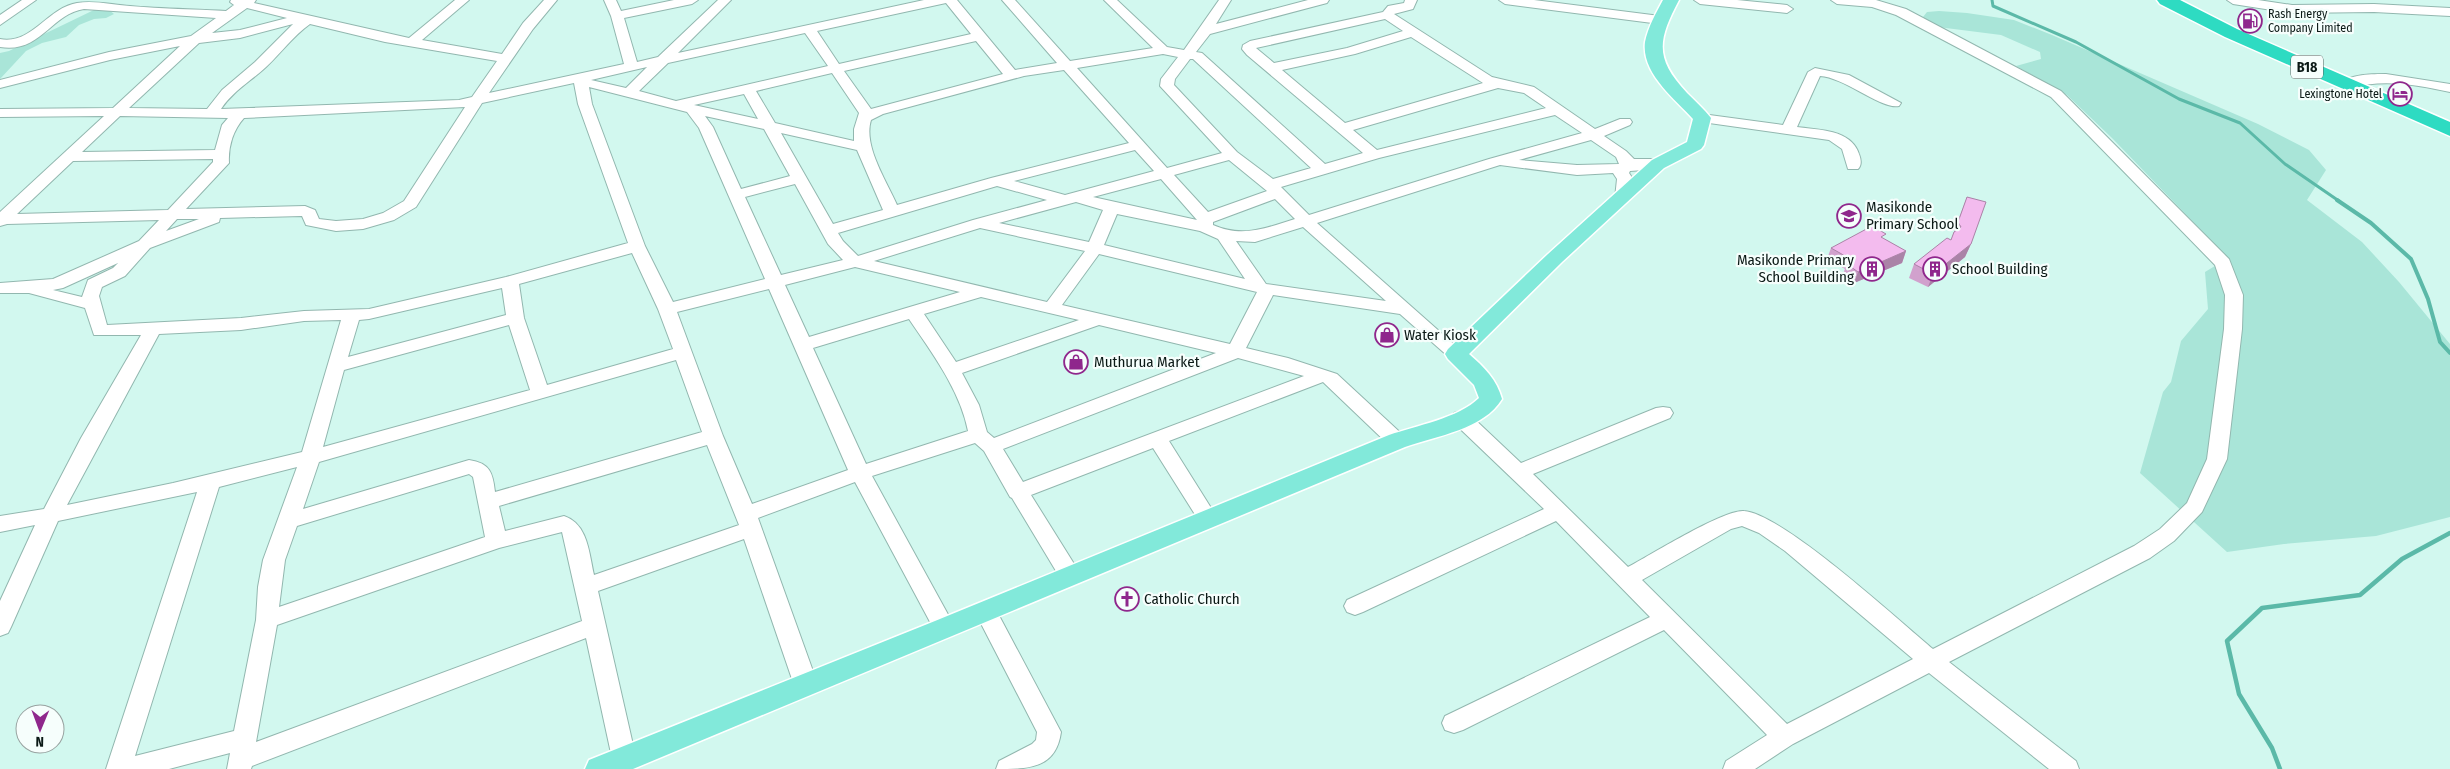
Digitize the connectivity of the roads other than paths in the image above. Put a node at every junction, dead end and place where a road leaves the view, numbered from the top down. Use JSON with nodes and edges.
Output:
{"nodes":[{"id":1,"x":30,"y":0,"type":"edge"},
{"id":2,"x":229,"y":0,"type":"edge"},
{"id":3,"x":463,"y":0,"type":"edge"},
{"id":4,"x":551,"y":0,"type":"edge"},
{"id":5,"x":610,"y":0,"type":"edge"},
{"id":6,"x":692,"y":0,"type":"edge"},
{"id":7,"x":725,"y":0,"type":"edge"},
{"id":8,"x":942,"y":0,"type":"edge"},
{"id":9,"x":950,"y":0,"type":"edge"},
{"id":10,"x":1008,"y":0,"type":"edge"},
{"id":11,"x":1110,"y":0,"type":"edge"},
{"id":12,"x":1225,"y":0,"type":"edge"},
{"id":13,"x":1323,"y":0,"type":"edge"},
{"id":14,"x":1411,"y":0,"type":"edge"},
{"id":15,"x":1506,"y":0,"type":"edge"},
{"id":16,"x":1671,"y":0,"type":"edge"},
{"id":17,"x":1700,"y":0,"type":"edge"},
{"id":18,"x":1837,"y":0,"type":"edge"},
{"id":19,"x":2166,"y":0,"type":"edge"},
{"id":20,"x":2232,"y":0,"type":"edge"},
{"id":21,"x":2304,"y":0,"type":"edge"},
{"id":22,"x":2389,"y":0,"type":"edge"},
{"id":23,"x":2419,"y":0,"type":"edge"},
{"id":24,"x":247,"y":2,"type":"edge"},
{"id":25,"x":2371,"y":4,"type":"edge"},
{"id":26,"x":892,"y":5,"type":"edge"},
{"id":27,"x":1787,"y":9,"type":"dead end"},
{"id":28,"x":2292,"y":9,"type":"junction"},
{"id":29,"x":2450,"y":12,"type":"edge"},
{"id":30,"x":228,"y":15,"type":"junction"},
{"id":31,"x":1387,"y":15,"type":"junction"},
{"id":32,"x":617,"y":16,"type":"junction"},
{"id":33,"x":305,"y":19,"type":"junction"},
{"id":34,"x":0,"y":20,"type":"edge"},
{"id":35,"x":1660,"y":20,"type":"junction"},
{"id":36,"x":809,"y":29,"type":"junction"},
{"id":37,"x":1205,"y":31,"type":"junction"},
{"id":38,"x":1413,"y":32,"type":"junction"},
{"id":39,"x":979,"y":36,"type":"junction"},
{"id":40,"x":195,"y":39,"type":"junction"},
{"id":41,"x":0,"y":43,"type":"edge"},
{"id":42,"x":412,"y":43,"type":"junction"},
{"id":43,"x":1163,"y":50,"type":"junction"},
{"id":44,"x":1186,"y":53,"type":"junction"},
{"id":45,"x":506,"y":59,"type":"junction"},
{"id":46,"x":665,"y":60,"type":"junction"},
{"id":47,"x":1069,"y":65,"type":"junction"},
{"id":48,"x":631,"y":66,"type":"junction"},
{"id":49,"x":838,"y":68,"type":"junction"},
{"id":50,"x":1272,"y":68,"type":"junction"},
{"id":51,"x":1019,"y":74,"type":"junction"},
{"id":52,"x":580,"y":79,"type":"junction"},
{"id":53,"x":0,"y":84,"type":"edge"},
{"id":54,"x":1496,"y":84,"type":"junction"},
{"id":55,"x":2347,"y":84,"type":"junction"},
{"id":56,"x":2450,"y":88,"type":"edge"},
{"id":57,"x":749,"y":90,"type":"junction"},
{"id":58,"x":227,"y":91,"type":"junction"},
{"id":59,"x":630,"y":92,"type":"junction"},
{"id":60,"x":479,"y":99,"type":"junction"},
{"id":61,"x":1894,"y":103,"type":"dead end"},
{"id":62,"x":685,"y":107,"type":"junction"},
{"id":63,"x":1556,"y":110,"type":"junction"},
{"id":64,"x":116,"y":112,"type":"junction"},
{"id":65,"x":5,"y":113,"type":"edge"},
{"id":66,"x":161,"y":114,"type":"junction"},
{"id":67,"x":211,"y":114,"type":"junction"},
{"id":68,"x":240,"y":114,"type":"junction"},
{"id":69,"x":863,"y":118,"type":"junction"},
{"id":70,"x":1702,"y":118,"type":"junction"},
{"id":71,"x":1624,"y":122,"type":"dead end"},
{"id":72,"x":0,"y":125,"type":"edge"},
{"id":73,"x":770,"y":126,"type":"junction"},
{"id":74,"x":1342,"y":128,"type":"junction"},
{"id":75,"x":1788,"y":130,"type":"junction"},
{"id":76,"x":2450,"y":130,"type":"edge"},
{"id":77,"x":1593,"y":135,"type":"junction"},
{"id":78,"x":1139,"y":145,"type":"junction"},
{"id":79,"x":862,"y":147,"type":"junction"},
{"id":80,"x":221,"y":154,"type":"junction"},
{"id":81,"x":1374,"y":154,"type":"junction"},
{"id":82,"x":1232,"y":155,"type":"junction"},
{"id":83,"x":68,"y":157,"type":"junction"},
{"id":84,"x":1494,"y":162,"type":"junction"},
{"id":85,"x":1658,"y":164,"type":"junction"},
{"id":86,"x":1853,"y":166,"type":"dead end"},
{"id":87,"x":1623,"y":168,"type":"junction"},
{"id":88,"x":1322,"y":170,"type":"junction"},
{"id":89,"x":1164,"y":174,"type":"junction"},
{"id":90,"x":797,"y":179,"type":"junction"},
{"id":91,"x":996,"y":181,"type":"junction"},
{"id":92,"x":1273,"y":189,"type":"junction"},
{"id":93,"x":736,"y":195,"type":"junction"},
{"id":94,"x":1623,"y":198,"type":"junction"},
{"id":95,"x":1071,"y":199,"type":"junction"},
{"id":96,"x":1112,"y":208,"type":"junction"},
{"id":97,"x":892,"y":212,"type":"junction"},
{"id":98,"x":228,"y":214,"type":"junction"},
{"id":99,"x":172,"y":215,"type":"junction"},
{"id":100,"x":1306,"y":222,"type":"junction"},
{"id":101,"x":0,"y":223,"type":"edge"},
{"id":102,"x":979,"y":223,"type":"junction"},
{"id":103,"x":1205,"y":223,"type":"junction"},
{"id":104,"x":828,"y":230,"type":"junction"},
{"id":105,"x":1224,"y":236,"type":"junction"},
{"id":106,"x":144,"y":245,"type":"junction"},
{"id":107,"x":636,"y":246,"type":"junction"},
{"id":108,"x":1094,"y":248,"type":"junction"},
{"id":109,"x":854,"y":262,"type":"junction"},
{"id":110,"x":510,"y":281,"type":"junction"},
{"id":111,"x":776,"y":282,"type":"junction"},
{"id":112,"x":0,"y":288,"type":"edge"},
{"id":113,"x":24,"y":288,"type":"junction"},
{"id":114,"x":1263,"y":289,"type":"junction"},
{"id":115,"x":976,"y":292,"type":"junction"},
{"id":116,"x":94,"y":305,"type":"junction"},
{"id":117,"x":1051,"y":308,"type":"junction"},
{"id":118,"x":667,"y":309,"type":"junction"},
{"id":119,"x":1403,"y":309,"type":"junction"},
{"id":120,"x":914,"y":312,"type":"junction"},
{"id":121,"x":351,"y":316,"type":"junction"},
{"id":122,"x":515,"y":318,"type":"junction"},
{"id":123,"x":1099,"y":319,"type":"junction"},
{"id":124,"x":153,"y":328,"type":"junction"},
{"id":125,"x":803,"y":345,"type":"junction"},
{"id":126,"x":684,"y":352,"type":"junction"},
{"id":127,"x":1235,"y":352,"type":"junction"},
{"id":128,"x":1456,"y":354,"type":"junction"},
{"id":129,"x":336,"y":366,"type":"junction"},
{"id":130,"x":951,"y":370,"type":"junction"},
{"id":131,"x":1324,"y":375,"type":"junction"},
{"id":132,"x":540,"y":393,"type":"junction"},
{"id":133,"x":1662,"y":413,"type":"dead end"},
{"id":134,"x":1461,"y":418,"type":"junction"},
{"id":135,"x":713,"y":436,"type":"junction"},
{"id":136,"x":1157,"y":438,"type":"junction"},
{"id":137,"x":984,"y":440,"type":"junction"},
{"id":138,"x":1397,"y":441,"type":"junction"},
{"id":139,"x":310,"y":459,"type":"junction"},
{"id":140,"x":860,"y":473,"type":"junction"},
{"id":141,"x":1517,"y":473,"type":"junction"},
{"id":142,"x":210,"y":484,"type":"junction"},
{"id":143,"x":1018,"y":492,"type":"junction"},
{"id":144,"x":488,"y":501,"type":"junction"},
{"id":145,"x":1559,"y":511,"type":"junction"},
{"id":146,"x":746,"y":514,"type":"junction"},
{"id":147,"x":50,"y":517,"type":"junction"},
{"id":148,"x":1208,"y":518,"type":"junction"},
{"id":149,"x":287,"y":521,"type":"junction"},
{"id":150,"x":0,"y":524,"type":"edge"},
{"id":151,"x":496,"y":541,"type":"junction"},
{"id":152,"x":1070,"y":575,"type":"junction"},
{"id":153,"x":1627,"y":578,"type":"junction"},
{"id":154,"x":586,"y":586,"type":"junction"},
{"id":155,"x":1355,"y":606,"type":"dead end"},
{"id":156,"x":986,"y":612,"type":"junction"},
{"id":157,"x":1666,"y":619,"type":"junction"},
{"id":158,"x":268,"y":620,"type":"junction"},
{"id":159,"x":593,"y":626,"type":"junction"},
{"id":160,"x":0,"y":627,"type":"edge"},
{"id":161,"x":945,"y":629,"type":"junction"},
{"id":162,"x":1932,"y":662,"type":"junction"},
{"id":163,"x":806,"y":685,"type":"junction"},
{"id":164,"x":1454,"y":723,"type":"dead end"},
{"id":165,"x":1784,"y":737,"type":"junction"},
{"id":166,"x":241,"y":756,"type":"edge"},
{"id":167,"x":624,"y":758,"type":"junction"},
{"id":168,"x":118,"y":769,"type":"edge"},
{"id":169,"x":126,"y":769,"type":"edge"},
{"id":170,"x":600,"y":769,"type":"edge"},
{"id":171,"x":1008,"y":769,"type":"edge"},
{"id":172,"x":1735,"y":769,"type":"edge"},
{"id":173,"x":2067,"y":769,"type":"edge"}],
"edges":[{"from":1,"to":34,"type":"street"},
{"from":2,"to":24,"type":"street"},
{"from":3,"to":42,"type":"street"},
{"from":4,"to":45,"type":"street"},
{"from":5,"to":32,"type":"street"},
{"from":6,"to":32,"type":"street"},
{"from":7,"to":46,"type":"street"},
{"from":8,"to":26,"type":"street"},
{"from":9,"to":39,"type":"street"},
{"from":10,"to":47,"type":"street"},
{"from":11,"to":43,"type":"street"},
{"from":12,"to":37,"type":"street"},
{"from":13,"to":37,"type":"street"},
{"from":14,"to":31,"type":"street"},
{"from":15,"to":35,"type":"street"},
{"from":16,"to":35,"type":"main road"},
{"from":17,"to":27,"type":"street"},
{"from":18,"to":162,"type":"street"},
{"from":19,"to":55,"type":"highway","number":"B18"},
{"from":20,"to":28,"type":"street"},
{"from":21,"to":28,"type":"street"},
{"from":22,"to":23,"type":"street"},
{"from":24,"to":30,"type":"street"},
{"from":24,"to":33,"type":"street"},
{"from":25,"to":28,"type":"street"},
{"from":25,"to":29,"type":"street"},
{"from":26,"to":36,"type":"street"},
{"from":30,"to":40,"type":"street"},
{"from":30,"to":41,"type":"street"},
{"from":31,"to":38,"type":"street"},
{"from":31,"to":50,"type":"street"},
{"from":32,"to":48,"type":"street"},
{"from":33,"to":40,"type":"street"},
{"from":33,"to":42,"type":"street"},
{"from":33,"to":58,"type":"street"},
{"from":35,"to":70,"type":"main road"},
{"from":36,"to":46,"type":"street"},
{"from":36,"to":49,"type":"street"},
{"from":37,"to":44,"type":"street"},
{"from":38,"to":50,"type":"street"},
{"from":38,"to":54,"type":"street"},
{"from":39,"to":49,"type":"street"},
{"from":39,"to":51,"type":"street"},
{"from":40,"to":53,"type":"street"},
{"from":40,"to":64,"type":"street"},
{"from":42,"to":45,"type":"street"},
{"from":43,"to":44,"type":"street"},
{"from":43,"to":47,"type":"street"},
{"from":44,"to":82,"type":"street"},
{"from":44,"to":88,"type":"street"},
{"from":45,"to":60,"type":"street"},
{"from":46,"to":48,"type":"street"},
{"from":46,"to":59,"type":"street"},
{"from":47,"to":51,"type":"street"},
{"from":47,"to":78,"type":"street"},
{"from":48,"to":52,"type":"street"},
{"from":49,"to":57,"type":"street"},
{"from":49,"to":69,"type":"street"},
{"from":50,"to":74,"type":"street"},
{"from":51,"to":69,"type":"street"},
{"from":52,"to":59,"type":"street"},
{"from":52,"to":60,"type":"street"},
{"from":52,"to":107,"type":"street"},
{"from":54,"to":63,"type":"street"},
{"from":54,"to":74,"type":"street"},
{"from":55,"to":56,"type":"street"},
{"from":55,"to":76,"type":"highway","number":"B18"},
{"from":57,"to":62,"type":"street"},
{"from":57,"to":73,"type":"street"},
{"from":58,"to":66,"type":"street"},
{"from":58,"to":67,"type":"street"},
{"from":59,"to":62,"type":"street"},
{"from":60,"to":68,"type":"street"},
{"from":60,"to":98,"type":"street"},
{"from":61,"to":75,"type":"street"},
{"from":62,"to":73,"type":"street"},
{"from":62,"to":93,"type":"street"},
{"from":63,"to":77,"type":"street"},
{"from":63,"to":81,"type":"street"},
{"from":64,"to":65,"type":"street"},
{"from":64,"to":66,"type":"street"},
{"from":64,"to":83,"type":"street"},
{"from":65,"to":72,"type":"street"},
{"from":66,"to":67,"type":"street"},
{"from":67,"to":68,"type":"street"},
{"from":68,"to":80,"type":"street"},
{"from":69,"to":79,"type":"street"},
{"from":70,"to":75,"type":"street"},
{"from":70,"to":85,"type":"main road"},
{"from":71,"to":77,"type":"street"},
{"from":73,"to":79,"type":"street"},
{"from":73,"to":90,"type":"street"},
{"from":74,"to":81,"type":"street"},
{"from":75,"to":86,"type":"street"},
{"from":77,"to":84,"type":"street"},
{"from":77,"to":87,"type":"street"},
{"from":78,"to":89,"type":"street"},
{"from":78,"to":91,"type":"street"},
{"from":79,"to":97,"type":"street"},
{"from":80,"to":83,"type":"street"},
{"from":80,"to":99,"type":"street"},
{"from":81,"to":88,"type":"street"},
{"from":82,"to":89,"type":"street"},
{"from":82,"to":92,"type":"street"},
{"from":83,"to":101,"type":"street"},
{"from":84,"to":87,"type":"street"},
{"from":84,"to":100,"type":"street"},
{"from":85,"to":87,"type":"street"},
{"from":85,"to":94,"type":"main road"},
{"from":87,"to":94,"type":"street"},
{"from":88,"to":92,"type":"street"},
{"from":89,"to":95,"type":"street"},
{"from":89,"to":103,"type":"street"},
{"from":90,"to":93,"type":"street"},
{"from":90,"to":104,"type":"street"},
{"from":91,"to":95,"type":"street"},
{"from":91,"to":97,"type":"street"},
{"from":92,"to":100,"type":"street"},
{"from":92,"to":103,"type":"street"},
{"from":93,"to":111,"type":"street"},
{"from":94,"to":128,"type":"main road"},
{"from":95,"to":96,"type":"street"},
{"from":95,"to":102,"type":"street"},
{"from":96,"to":103,"type":"street"},
{"from":96,"to":108,"type":"street"},
{"from":97,"to":104,"type":"street"},
{"from":98,"to":99,"type":"street"},
{"from":98,"to":106,"type":"street"},
{"from":99,"to":101,"type":"street"},
{"from":99,"to":106,"type":"street"},
{"from":100,"to":105,"type":"street"},
{"from":100,"to":119,"type":"street"},
{"from":102,"to":108,"type":"street"},
{"from":102,"to":109,"type":"street"},
{"from":103,"to":105,"type":"street"},
{"from":104,"to":109,"type":"street"},
{"from":105,"to":114,"type":"street"},
{"from":106,"to":113,"type":"street"},
{"from":106,"to":116,"type":"street"},
{"from":107,"to":110,"type":"street"},
{"from":107,"to":118,"type":"street"},
{"from":108,"to":114,"type":"street"},
{"from":108,"to":117,"type":"street"},
{"from":109,"to":111,"type":"street"},
{"from":109,"to":115,"type":"street"},
{"from":110,"to":121,"type":"street"},
{"from":110,"to":122,"type":"street"},
{"from":111,"to":118,"type":"street"},
{"from":111,"to":125,"type":"street"},
{"from":112,"to":113,"type":"street"},
{"from":113,"to":116,"type":"street"},
{"from":114,"to":119,"type":"street"},
{"from":114,"to":127,"type":"street"},
{"from":115,"to":117,"type":"street"},
{"from":115,"to":120,"type":"street"},
{"from":116,"to":124,"type":"street"},
{"from":117,"to":123,"type":"street"},
{"from":118,"to":126,"type":"street"},
{"from":119,"to":128,"type":"street"},
{"from":120,"to":125,"type":"street"},
{"from":120,"to":130,"type":"street"},
{"from":121,"to":124,"type":"street"},
{"from":121,"to":129,"type":"street"},
{"from":122,"to":129,"type":"street"},
{"from":122,"to":132,"type":"street"},
{"from":123,"to":127,"type":"street"},
{"from":123,"to":130,"type":"street"},
{"from":124,"to":147,"type":"street"},
{"from":125,"to":140,"type":"street"},
{"from":126,"to":132,"type":"street"},
{"from":126,"to":135,"type":"street"},
{"from":127,"to":131,"type":"street"},
{"from":127,"to":137,"type":"street"},
{"from":128,"to":134,"type":"main road"},
{"from":129,"to":139,"type":"street"},
{"from":130,"to":137,"type":"street"},
{"from":131,"to":136,"type":"street"},
{"from":131,"to":138,"type":"street"},
{"from":132,"to":139,"type":"street"},
{"from":133,"to":141,"type":"street"},
{"from":134,"to":138,"type":"main road"},
{"from":134,"to":141,"type":"street"},
{"from":135,"to":144,"type":"street"},
{"from":135,"to":146,"type":"street"},
{"from":136,"to":143,"type":"street"},
{"from":136,"to":148,"type":"street"},
{"from":137,"to":140,"type":"street"},
{"from":137,"to":143,"type":"street"},
{"from":138,"to":148,"type":"main road"},
{"from":139,"to":142,"type":"street"},
{"from":139,"to":149,"type":"street"},
{"from":140,"to":146,"type":"street"},
{"from":140,"to":161,"type":"street"},
{"from":141,"to":145,"type":"street"},
{"from":142,"to":147,"type":"street"},
{"from":142,"to":168,"type":"street"},
{"from":143,"to":152,"type":"street"},
{"from":144,"to":149,"type":"street"},
{"from":144,"to":151,"type":"street"},
{"from":145,"to":153,"type":"street"},
{"from":145,"to":155,"type":"street"},
{"from":146,"to":154,"type":"street"},
{"from":146,"to":163,"type":"street"},
{"from":147,"to":150,"type":"street"},
{"from":147,"to":160,"type":"street"},
{"from":148,"to":152,"type":"main road"},
{"from":149,"to":158,"type":"street"},
{"from":151,"to":154,"type":"street"},
{"from":151,"to":158,"type":"street"},
{"from":152,"to":156,"type":"main road"},
{"from":153,"to":157,"type":"street"},
{"from":153,"to":162,"type":"street"},
{"from":154,"to":159,"type":"street"},
{"from":156,"to":161,"type":"main road"},
{"from":156,"to":171,"type":"street"},
{"from":157,"to":164,"type":"street"},
{"from":157,"to":165,"type":"street"},
{"from":158,"to":166,"type":"street"},
{"from":159,"to":166,"type":"street"},
{"from":159,"to":167,"type":"street"},
{"from":161,"to":163,"type":"main road"},
{"from":162,"to":165,"type":"street"},
{"from":162,"to":173,"type":"street"},
{"from":163,"to":167,"type":"main road"},
{"from":165,"to":172,"type":"street"},
{"from":166,"to":169,"type":"street"},
{"from":167,"to":170,"type":"main road"}]}
